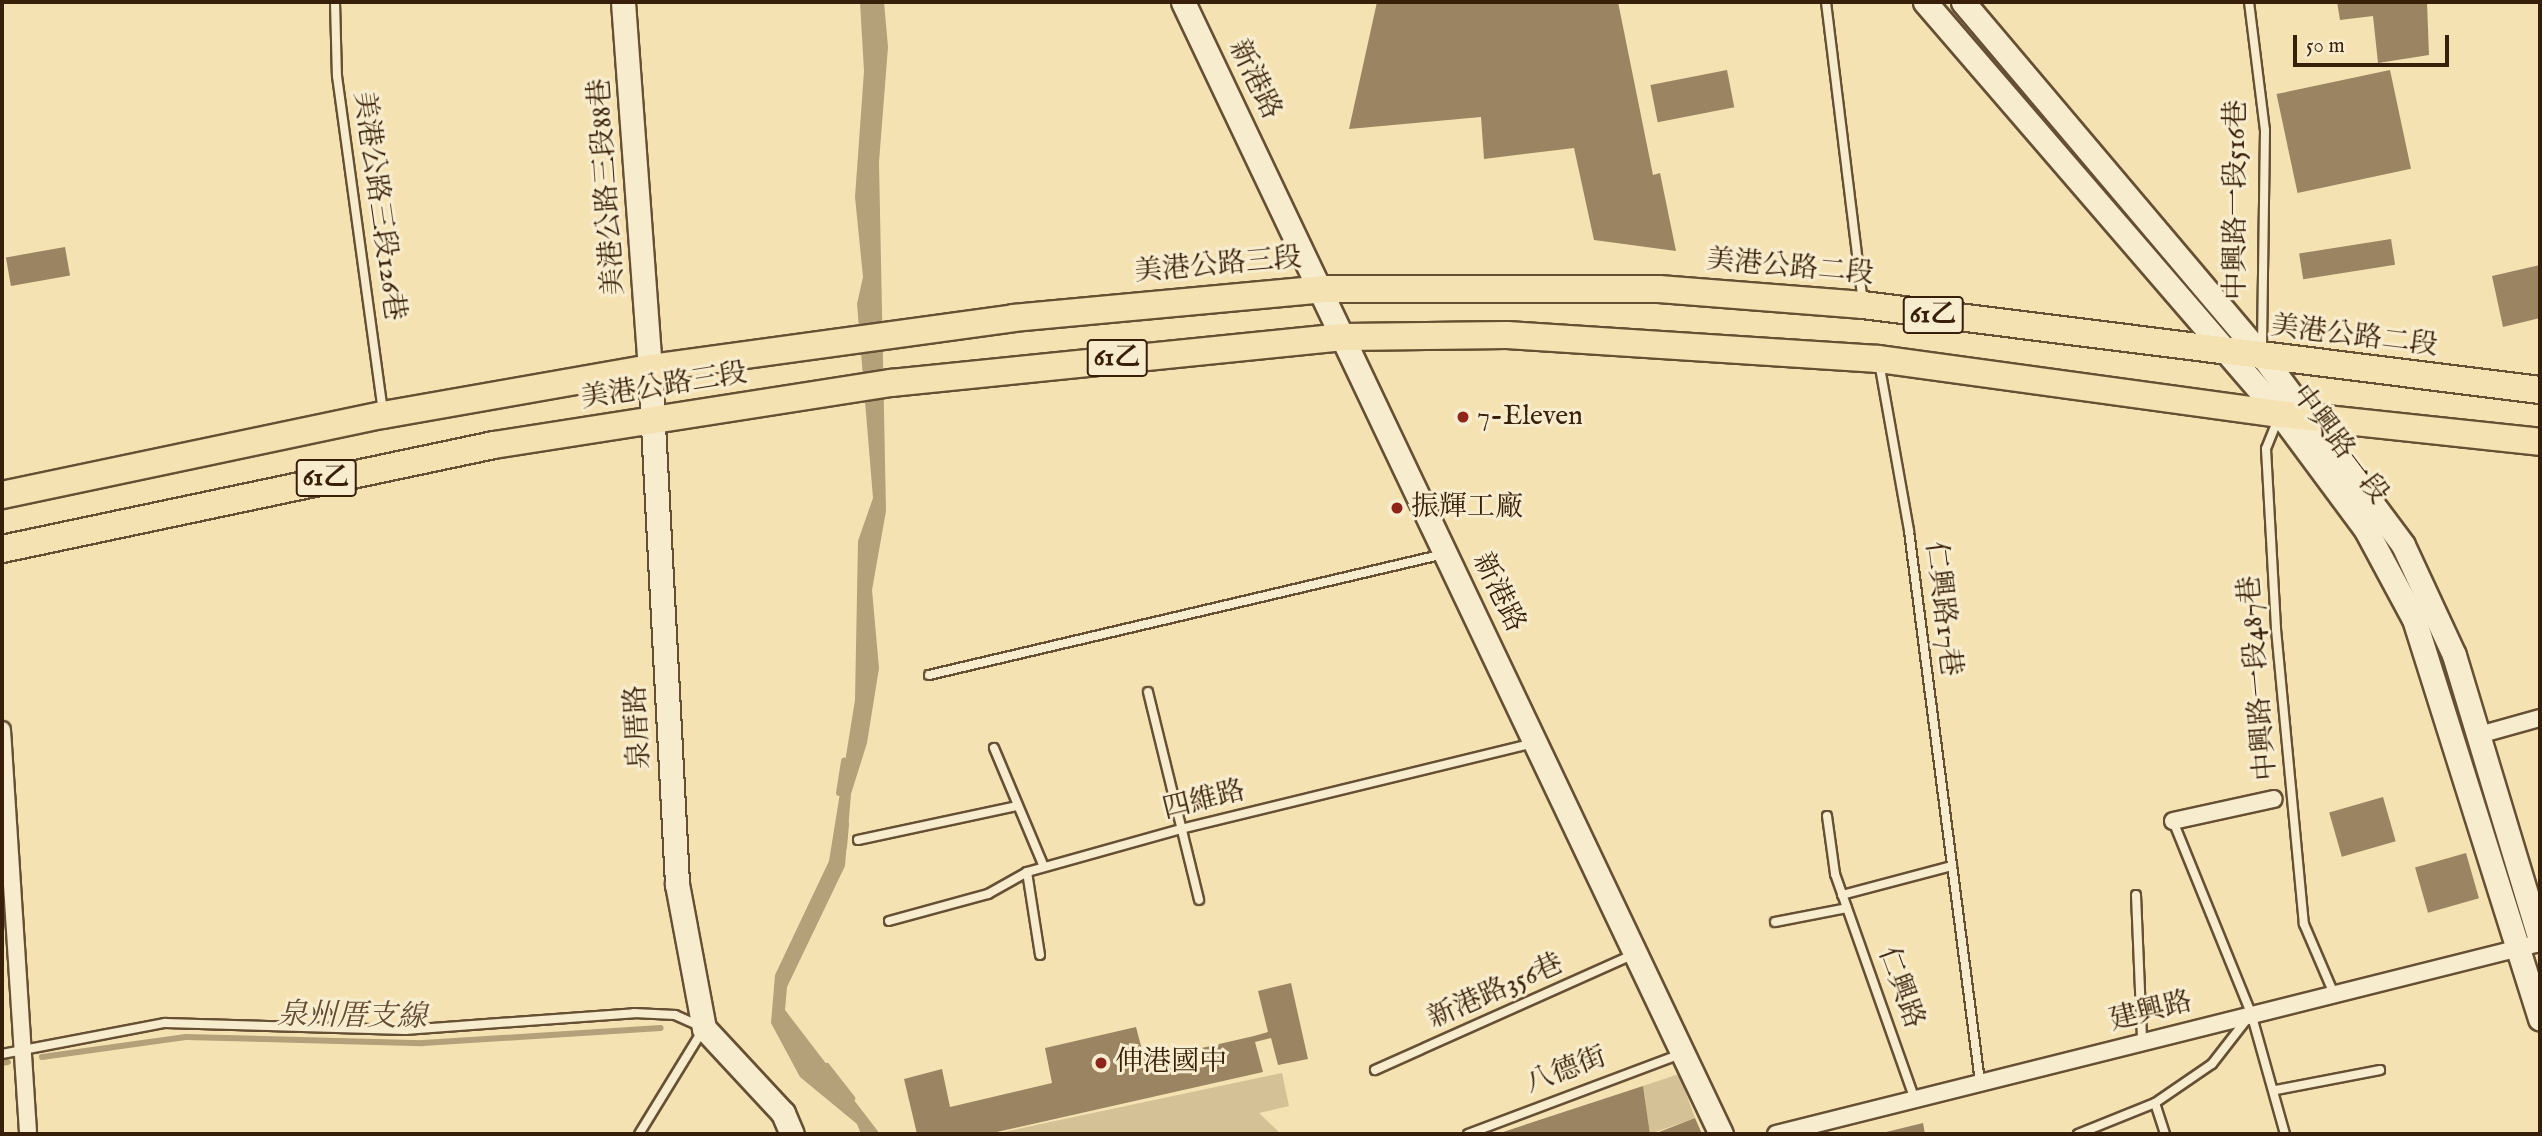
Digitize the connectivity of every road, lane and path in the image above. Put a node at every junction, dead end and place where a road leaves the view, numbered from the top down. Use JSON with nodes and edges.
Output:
{"nodes":[{"id":1,"x":335,"y":2,"type":"edge"},
{"id":2,"x":623,"y":2,"type":"edge"},
{"id":3,"x":1183,"y":2,"type":"edge"},
{"id":4,"x":1826,"y":2,"type":"edge"},
{"id":5,"x":1925,"y":2,"type":"edge"},
{"id":6,"x":1963,"y":2,"type":"edge"},
{"id":7,"x":2249,"y":2,"type":"edge"},
{"id":8,"x":1323,"y":289,"type":"junction"},
{"id":9,"x":1863,"y":305,"type":"junction"},
{"id":10,"x":1344,"y":337,"type":"junction"},
{"id":11,"x":2227,"y":355,"type":"junction"},
{"id":12,"x":2263,"y":357,"type":"junction"},
{"id":13,"x":1878,"y":359,"type":"junction"},
{"id":14,"x":650,"y":368,"type":"junction"},
{"id":15,"x":2540,"y":390,"type":"edge"},
{"id":16,"x":2280,"y":414,"type":"junction"},
{"id":17,"x":383,"y":415,"type":"junction"},
{"id":18,"x":2312,"y":418,"type":"junction"},
{"id":19,"x":653,"y":421,"type":"junction"},
{"id":20,"x":2540,"y":442,"type":"edge"},
{"id":21,"x":2,"y":495,"type":"edge"},
{"id":22,"x":2,"y":549,"type":"edge"},
{"id":23,"x":1446,"y":554,"type":"junction"},
{"id":24,"x":929,"y":675,"type":"dead end"},
{"id":25,"x":1148,"y":692,"type":"dead end"},
{"id":26,"x":2540,"y":718,"type":"edge"},
{"id":27,"x":2,"y":730,"type":"edge"},
{"id":28,"x":2479,"y":734,"type":"junction"},
{"id":29,"x":1536,"y":743,"type":"junction"},
{"id":30,"x":994,"y":748,"type":"dead end"},
{"id":31,"x":2274,"y":799,"type":"dead end"},
{"id":32,"x":1016,"y":806,"type":"junction"},
{"id":33,"x":1827,"y":816,"type":"dead end"},
{"id":34,"x":2173,"y":821,"type":"joint"},
{"id":35,"x":1181,"y":830,"type":"junction"},
{"id":36,"x":858,"y":840,"type":"dead end"},
{"id":37,"x":1952,"y":866,"type":"junction"},
{"id":38,"x":1044,"y":867,"type":"junction"},
{"id":39,"x":1027,"y":872,"type":"junction"},
{"id":40,"x":1842,"y":895,"type":"junction"},
{"id":41,"x":2136,"y":895,"type":"dead end"},
{"id":42,"x":1199,"y":900,"type":"dead end"},
{"id":43,"x":1847,"y":908,"type":"junction"},
{"id":44,"x":889,"y":920,"type":"dead end"},
{"id":45,"x":1776,"y":922,"type":"dead end"},
{"id":46,"x":2533,"y":944,"type":"edge"},
{"id":47,"x":1635,"y":954,"type":"junction"},
{"id":48,"x":1040,"y":955,"type":"dead end"},
{"id":49,"x":2334,"y":994,"type":"junction"},
{"id":50,"x":2251,"y":1013,"type":"junction"},
{"id":51,"x":2540,"y":1019,"type":"edge"},
{"id":52,"x":704,"y":1028,"type":"junction"},
{"id":53,"x":2142,"y":1041,"type":"junction"},
{"id":54,"x":24,"y":1051,"type":"junction"},
{"id":55,"x":2,"y":1054,"type":"edge"},
{"id":56,"x":1681,"y":1054,"type":"junction"},
{"id":57,"x":1375,"y":1070,"type":"dead end"},
{"id":58,"x":2381,"y":1070,"type":"dead end"},
{"id":59,"x":1980,"y":1082,"type":"junction"},
{"id":60,"x":2276,"y":1090,"type":"junction"},
{"id":61,"x":1914,"y":1097,"type":"junction"},
{"id":62,"x":2155,"y":1103,"type":"junction"},
{"id":63,"x":28,"y":1134,"type":"edge"},
{"id":64,"x":639,"y":1134,"type":"edge"},
{"id":65,"x":792,"y":1134,"type":"edge"},
{"id":66,"x":1468,"y":1134,"type":"edge"},
{"id":67,"x":1721,"y":1134,"type":"edge"},
{"id":68,"x":1776,"y":1134,"type":"edge"},
{"id":69,"x":2078,"y":1134,"type":"edge"},
{"id":70,"x":2165,"y":1134,"type":"edge"},
{"id":71,"x":2285,"y":1134,"type":"edge"}],
"edges":[{"from":1,"to":17,"type":"lane","name":"美港公路三段126巷"},
{"from":2,"to":14,"type":"street","name":"美港公路三段88巷"},
{"from":3,"to":8,"type":"street","name":"新港路"},
{"from":4,"to":9,"type":"lane"},
{"from":5,"to":11,"type":"street","name":"中興路一段"},
{"from":6,"to":12,"type":"street","name":"中興路一段"},
{"from":7,"to":12,"type":"lane","name":"中興路一段516巷"},
{"from":8,"to":9,"type":"main road","name":"美港公路二段","number":"61乙"},
{"from":8,"to":10,"type":"street","name":"新港路"},
{"from":8,"to":14,"type":"main road","name":"美港公路三段","number":"61乙"},
{"from":9,"to":11,"type":"main road","name":"美港公路二段","number":"61乙"},
{"from":10,"to":13,"type":"main road","number":"61乙"},
{"from":10,"to":19,"type":"main road","name":"美港公路三段","number":"61乙"},
{"from":10,"to":23,"type":"street","name":"新港路"},
{"from":11,"to":12,"type":"main road","name":"美港公路二段","number":"61乙"},
{"from":11,"to":16,"type":"street","name":"中興路一段"},
{"from":12,"to":15,"type":"main road","name":"美港公路二段","number":"61乙"},
{"from":12,"to":16,"type":"lane"},
{"from":12,"to":18,"type":"street","name":"中興路一段"},
{"from":13,"to":16,"type":"main road","number":"61乙"},
{"from":13,"to":37,"type":"lane","name":"仁興路17巷"},
{"from":14,"to":17,"type":"main road","name":"美港公路三段","number":"61乙"},
{"from":14,"to":19,"type":"street","name":"美港公路三段88巷"},
{"from":16,"to":18,"type":"main road","number":"61乙"},
{"from":16,"to":46,"type":"street","name":"中興路一段"},
{"from":16,"to":49,"type":"lane","name":"中興路一段487巷"},
{"from":17,"to":21,"type":"main road","name":"美港公路三段","number":"61乙"},
{"from":18,"to":20,"type":"main road","number":"61乙"},
{"from":18,"to":28,"type":"street","name":"中興路一段"},
{"from":19,"to":22,"type":"main road","name":"美港公路三段","number":"61乙"},
{"from":19,"to":52,"type":"street","name":"泉厝路"},
{"from":23,"to":24,"type":"lane"},
{"from":23,"to":29,"type":"street","name":"新港路"},
{"from":25,"to":35,"type":"lane"},
{"from":26,"to":28,"type":"street"},
{"from":27,"to":54,"type":"street"},
{"from":28,"to":46,"type":"street","name":"中興路一段"},
{"from":29,"to":35,"type":"lane","name":"四維路"},
{"from":29,"to":47,"type":"street","name":"新港路"},
{"from":30,"to":32,"type":"lane"},
{"from":31,"to":34,"type":"street"},
{"from":32,"to":36,"type":"lane"},
{"from":32,"to":38,"type":"lane"},
{"from":33,"to":40,"type":"lane","name":"仁興路"},
{"from":34,"to":50,"type":"lane"},
{"from":35,"to":38,"type":"lane","name":"四維路"},
{"from":35,"to":42,"type":"lane"},
{"from":37,"to":40,"type":"lane"},
{"from":37,"to":59,"type":"lane","name":"仁興路17巷"},
{"from":38,"to":39,"type":"lane","name":"四維路"},
{"from":39,"to":44,"type":"lane","name":"四維路"},
{"from":39,"to":48,"type":"lane"},
{"from":40,"to":43,"type":"lane","name":"仁興路"},
{"from":41,"to":53,"type":"lane"},
{"from":43,"to":45,"type":"lane"},
{"from":43,"to":61,"type":"lane","name":"仁興路"},
{"from":46,"to":49,"type":"street","name":"建興路"},
{"from":46,"to":51,"type":"street","name":"中興路一段"},
{"from":47,"to":56,"type":"street","name":"新港路"},
{"from":47,"to":57,"type":"lane","name":"新港路356巷"},
{"from":49,"to":50,"type":"street","name":"建興路"},
{"from":50,"to":53,"type":"street","name":"建興路"},
{"from":50,"to":60,"type":"lane"},
{"from":50,"to":62,"type":"lane"},
{"from":52,"to":54,"type":"lane"},
{"from":52,"to":64,"type":"lane"},
{"from":52,"to":65,"type":"street"},
{"from":53,"to":59,"type":"street","name":"建興路"},
{"from":54,"to":55,"type":"lane"},
{"from":54,"to":63,"type":"street"},
{"from":56,"to":66,"type":"lane","name":"八德街"},
{"from":56,"to":67,"type":"street","name":"新港路"},
{"from":58,"to":60,"type":"lane"},
{"from":59,"to":61,"type":"street","name":"建興路"},
{"from":60,"to":71,"type":"lane"},
{"from":61,"to":68,"type":"street","name":"建興路"},
{"from":62,"to":69,"type":"lane"},
{"from":62,"to":70,"type":"lane"}]}
